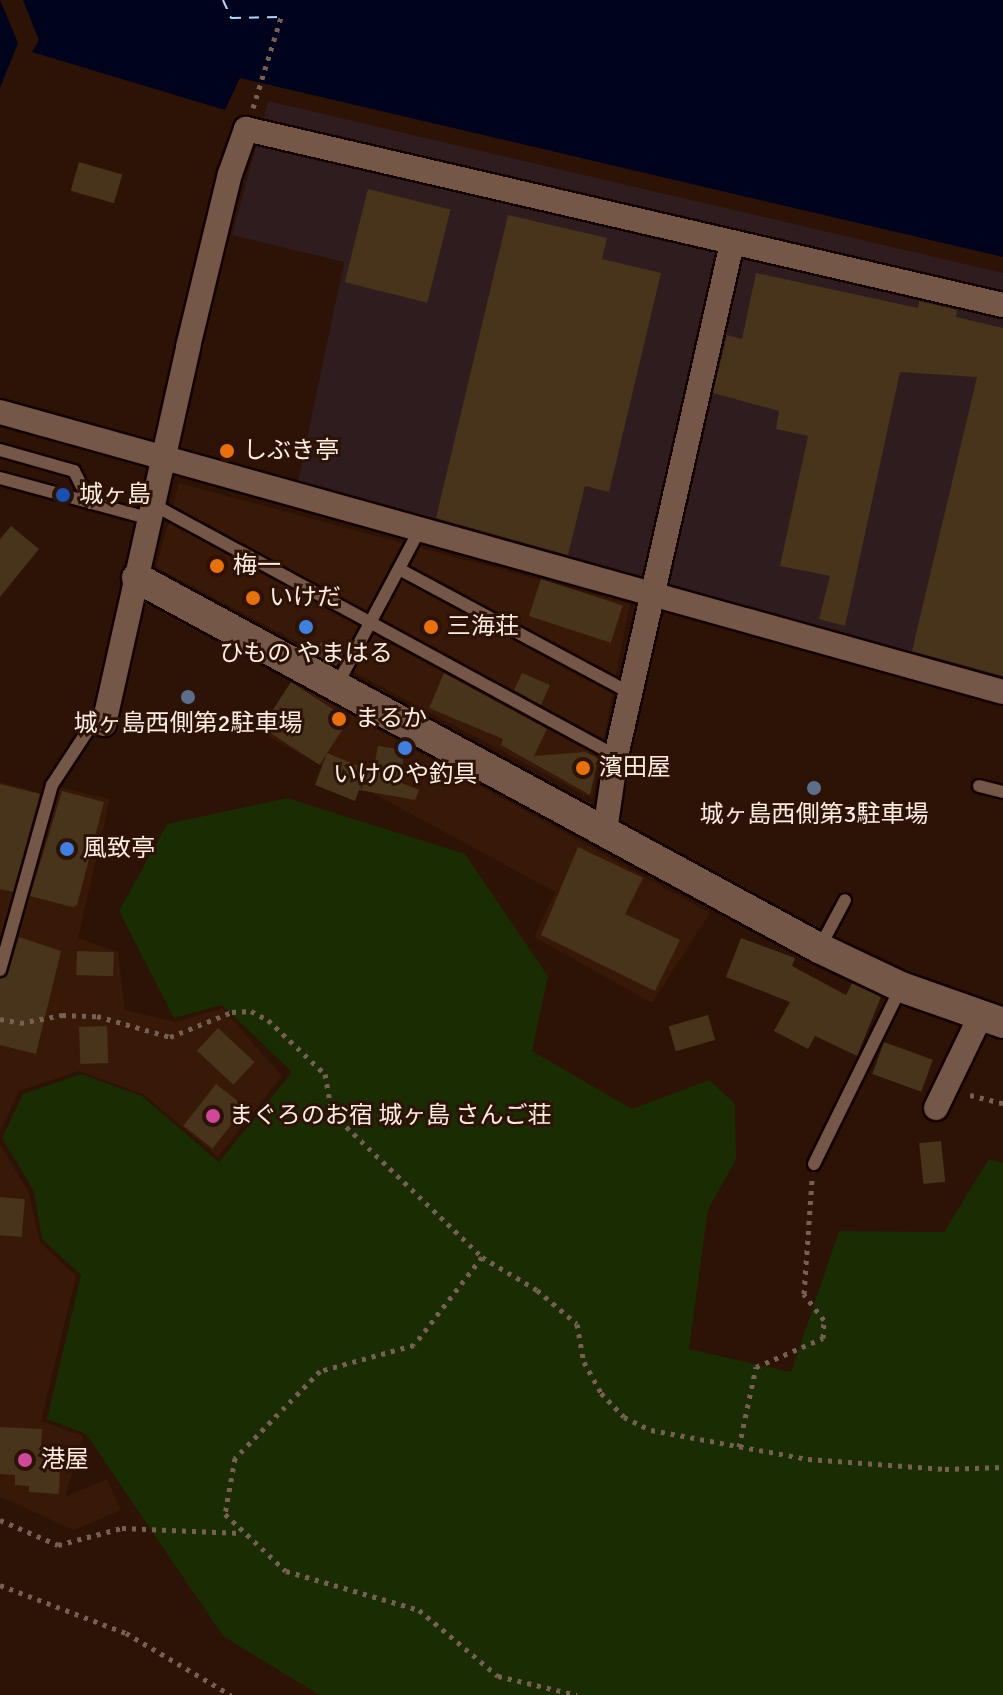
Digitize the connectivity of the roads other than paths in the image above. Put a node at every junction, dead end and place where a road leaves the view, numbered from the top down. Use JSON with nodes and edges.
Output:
{"nodes":[{"id":1,"x":732,"y":243,"type":"junction"},
{"id":2,"x":1003,"y":305,"type":"edge"},
{"id":3,"x":0,"y":412,"type":"edge"},
{"id":4,"x":0,"y":450,"type":"edge"},
{"id":5,"x":165,"y":458,"type":"junction"},
{"id":6,"x":0,"y":478,"type":"edge"},
{"id":7,"x":90,"y":503,"type":"junction"},
{"id":8,"x":152,"y":512,"type":"junction"},
{"id":9,"x":420,"y":529,"type":"junction"},
{"id":10,"x":399,"y":569,"type":"junction"},
{"id":11,"x":137,"y":578,"type":"junction"},
{"id":12,"x":651,"y":594,"type":"junction"},
{"id":13,"x":371,"y":620,"type":"junction"},
{"id":14,"x":337,"y":685,"type":"junction"},
{"id":15,"x":1003,"y":692,"type":"edge"},
{"id":16,"x":630,"y":693,"type":"junction"},
{"id":17,"x":104,"y":724,"type":"joint"},
{"id":18,"x":616,"y":756,"type":"junction"},
{"id":19,"x":979,"y":786,"type":"dead end"},
{"id":20,"x":1003,"y":792,"type":"edge"},
{"id":21,"x":605,"y":831,"type":"junction"},
{"id":22,"x":845,"y":900,"type":"dead end"},
{"id":23,"x":819,"y":948,"type":"junction"},
{"id":24,"x":0,"y":970,"type":"edge"},
{"id":25,"x":901,"y":987,"type":"junction"},
{"id":26,"x":992,"y":1019,"type":"edge"},
{"id":27,"x":936,"y":1108,"type":"dead end"},
{"id":28,"x":814,"y":1164,"type":"road end"}],
"edges":[{"from":1,"to":2,"type":"street"},
{"from":1,"to":5,"type":"street"},
{"from":1,"to":12,"type":"street"},
{"from":3,"to":5,"type":"street"},
{"from":4,"to":7,"type":"lane"},
{"from":5,"to":8,"type":"street"},
{"from":5,"to":9,"type":"street"},
{"from":6,"to":7,"type":"lane"},
{"from":7,"to":8,"type":"lane"},
{"from":8,"to":11,"type":"street"},
{"from":8,"to":13,"type":"lane"},
{"from":9,"to":10,"type":"lane"},
{"from":9,"to":12,"type":"street"},
{"from":10,"to":13,"type":"lane"},
{"from":10,"to":16,"type":"lane"},
{"from":11,"to":14,"type":"street"},
{"from":11,"to":17,"type":"street"},
{"from":12,"to":15,"type":"street"},
{"from":12,"to":16,"type":"street"},
{"from":13,"to":14,"type":"lane"},
{"from":13,"to":18,"type":"lane"},
{"from":14,"to":21,"type":"street"},
{"from":16,"to":18,"type":"street"},
{"from":17,"to":24,"type":"lane"},
{"from":18,"to":21,"type":"street"},
{"from":19,"to":20,"type":"lane"},
{"from":21,"to":23,"type":"street"},
{"from":22,"to":23,"type":"lane"},
{"from":23,"to":25,"type":"street"},
{"from":25,"to":26,"type":"street"},
{"from":25,"to":28,"type":"lane"},
{"from":26,"to":27,"type":"street"}]}
